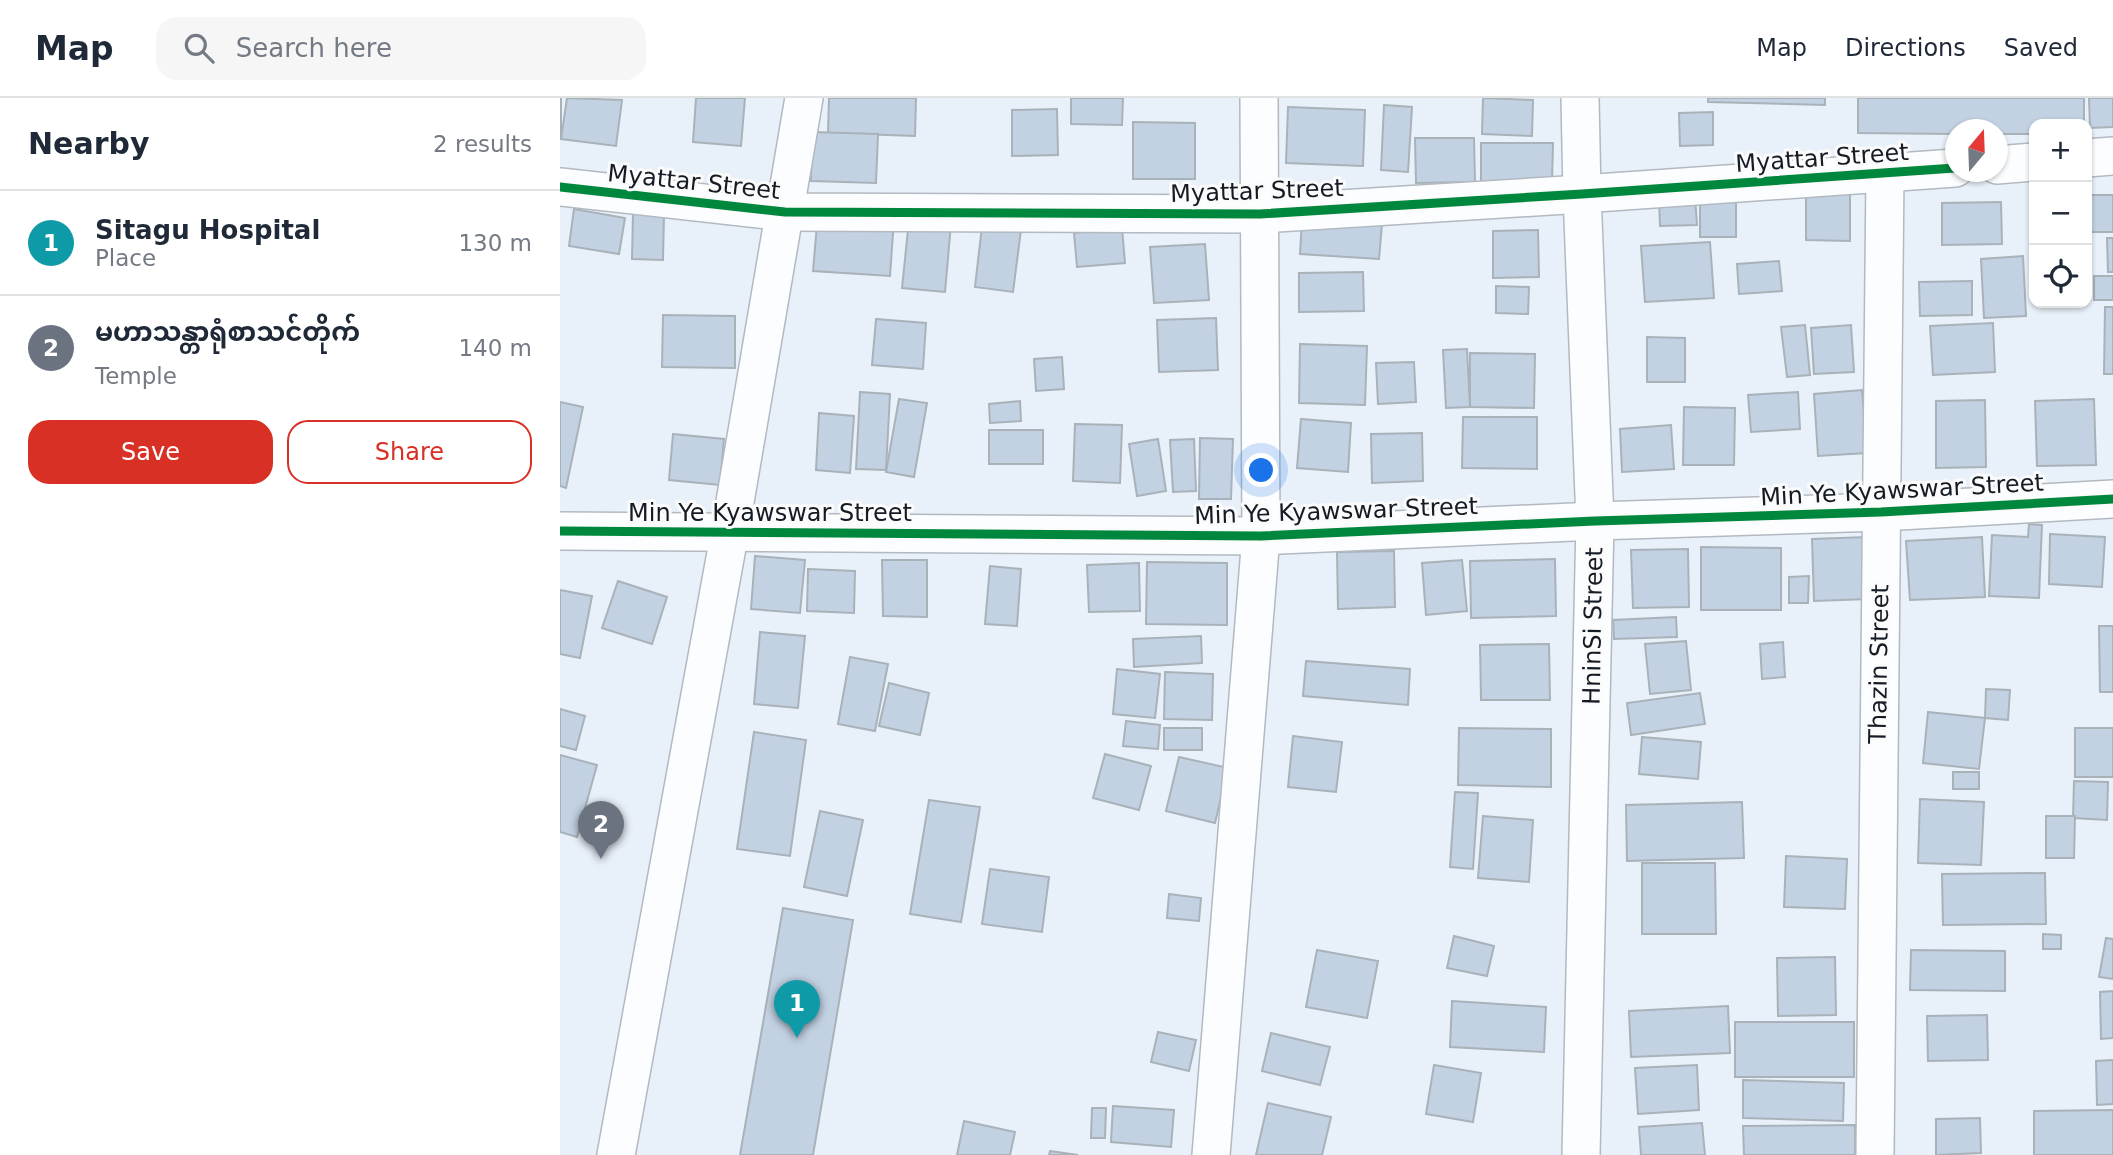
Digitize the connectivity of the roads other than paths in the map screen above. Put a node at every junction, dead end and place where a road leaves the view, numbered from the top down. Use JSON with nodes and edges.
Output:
{"nodes":[{"id":1,"x":804,"y":98,"type":"edge"},
{"id":2,"x":1259,"y":98,"type":"edge"},
{"id":3,"x":1580,"y":98,"type":"edge"},
{"id":4,"x":2113,"y":156,"type":"edge"},
{"id":5,"x":2092,"y":158,"type":"edge"},
{"id":6,"x":2029,"y":162,"type":"edge"},
{"id":7,"x":2008,"y":163,"type":"edge"},
{"id":8,"x":1945,"y":168,"type":"edge"},
{"id":9,"x":1885,"y":173,"type":"junction"},
{"id":10,"x":560,"y":187,"type":"edge"},
{"id":11,"x":1582,"y":194,"type":"junction"},
{"id":12,"x":785,"y":212,"type":"junction"},
{"id":13,"x":1259,"y":214,"type":"junction"},
{"id":14,"x":2113,"y":499,"type":"edge"},
{"id":15,"x":1881,"y":512,"type":"junction"},
{"id":16,"x":1595,"y":521,"type":"junction"},
{"id":17,"x":560,"y":531,"type":"edge"},
{"id":18,"x":730,"y":531,"type":"junction"},
{"id":19,"x":1261,"y":536,"type":"junction"},
{"id":20,"x":616,"y":1155,"type":"edge"},
{"id":21,"x":1211,"y":1155,"type":"edge"},
{"id":22,"x":1581,"y":1155,"type":"edge"},
{"id":23,"x":1875,"y":1155,"type":"edge"}],
"edges":[{"from":1,"to":12,"type":"street"},
{"from":2,"to":13,"type":"street"},
{"from":3,"to":11,"type":"street","name":"HninSi Street"},
{"from":4,"to":5,"type":"street"},
{"from":6,"to":7,"type":"street"},
{"from":8,"to":9,"type":"street","name":"Myattar Street"},
{"from":9,"to":11,"type":"street","name":"Myattar Street"},
{"from":9,"to":15,"type":"street","name":"Thazin Street"},
{"from":10,"to":12,"type":"street","name":"Myattar Street"},
{"from":11,"to":13,"type":"street","name":"Myattar Street"},
{"from":11,"to":16,"type":"street","name":"HninSi Street"},
{"from":12,"to":13,"type":"street","name":"Myattar Street"},
{"from":12,"to":18,"type":"street"},
{"from":13,"to":19,"type":"street"},
{"from":14,"to":15,"type":"street","name":"Min Ye Kyawswar Street"},
{"from":15,"to":16,"type":"street","name":"Min Ye Kyawswar Street"},
{"from":15,"to":23,"type":"street","name":"Thazin Street"},
{"from":16,"to":19,"type":"street","name":"Min Ye Kyawswar Street"},
{"from":16,"to":22,"type":"street","name":"HninSi Street"},
{"from":17,"to":18,"type":"street","name":"Min Ye Kyawswar Street"},
{"from":18,"to":19,"type":"street","name":"Min Ye Kyawswar Street"},
{"from":18,"to":20,"type":"street"},
{"from":19,"to":21,"type":"street"}]}
